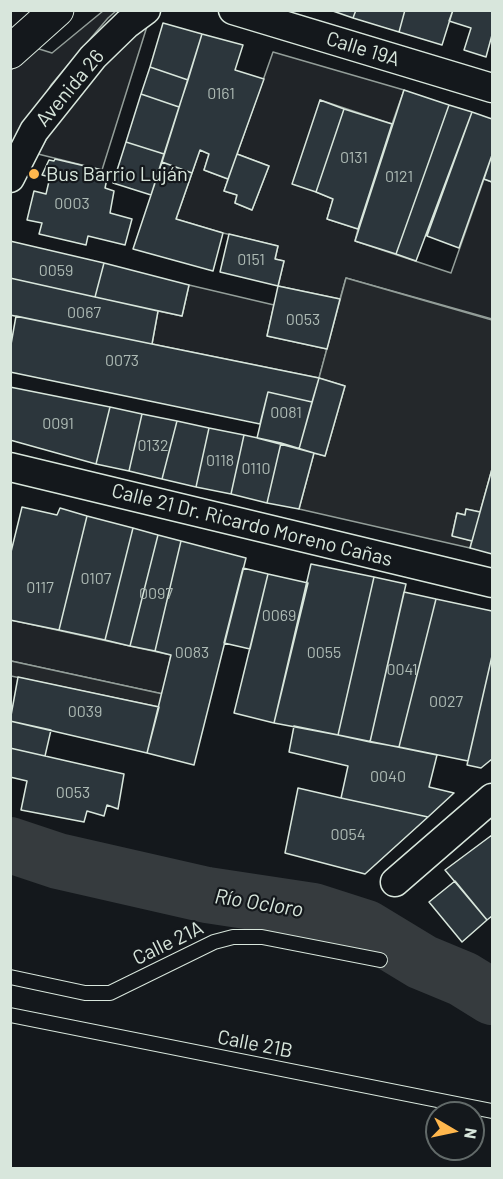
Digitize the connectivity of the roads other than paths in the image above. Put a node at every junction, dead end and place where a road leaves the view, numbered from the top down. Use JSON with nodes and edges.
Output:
{"nodes":[{"id":1,"x":146,"y":10,"type":"edge"},
{"id":2,"x":233,"y":10,"type":"edge"},
{"id":3,"x":31,"y":24,"type":"edge"},
{"id":4,"x":10,"y":52,"type":"edge"},
{"id":5,"x":492,"y":88,"type":"edge"},
{"id":6,"x":10,"y":178,"type":"edge"},
{"id":7,"x":10,"y":467,"type":"edge"},
{"id":8,"x":492,"y":583,"type":"edge"},
{"id":9,"x":492,"y":798,"type":"edge"},
{"id":10,"x":395,"y":882,"type":"dead end"},
{"id":11,"x":380,"y":960,"type":"dead end"},
{"id":12,"x":10,"y":977,"type":"edge"},
{"id":13,"x":10,"y":1015,"type":"edge"},
{"id":14,"x":492,"y":1111,"type":"edge"}],
"edges":[{"from":1,"to":6,"type":"street","name":"Avenida 26"},
{"from":2,"to":5,"type":"street","name":"Calle 19A"},
{"from":3,"to":4,"type":"main road"},
{"from":7,"to":8,"type":"street","name":"Calle 21 Dr. Ricardo Moreno Cañas"},
{"from":9,"to":10,"type":"street"},
{"from":11,"to":12,"type":"lane","name":"Calle 21A"},
{"from":13,"to":14,"type":"lane","name":"Calle 21B"}]}
